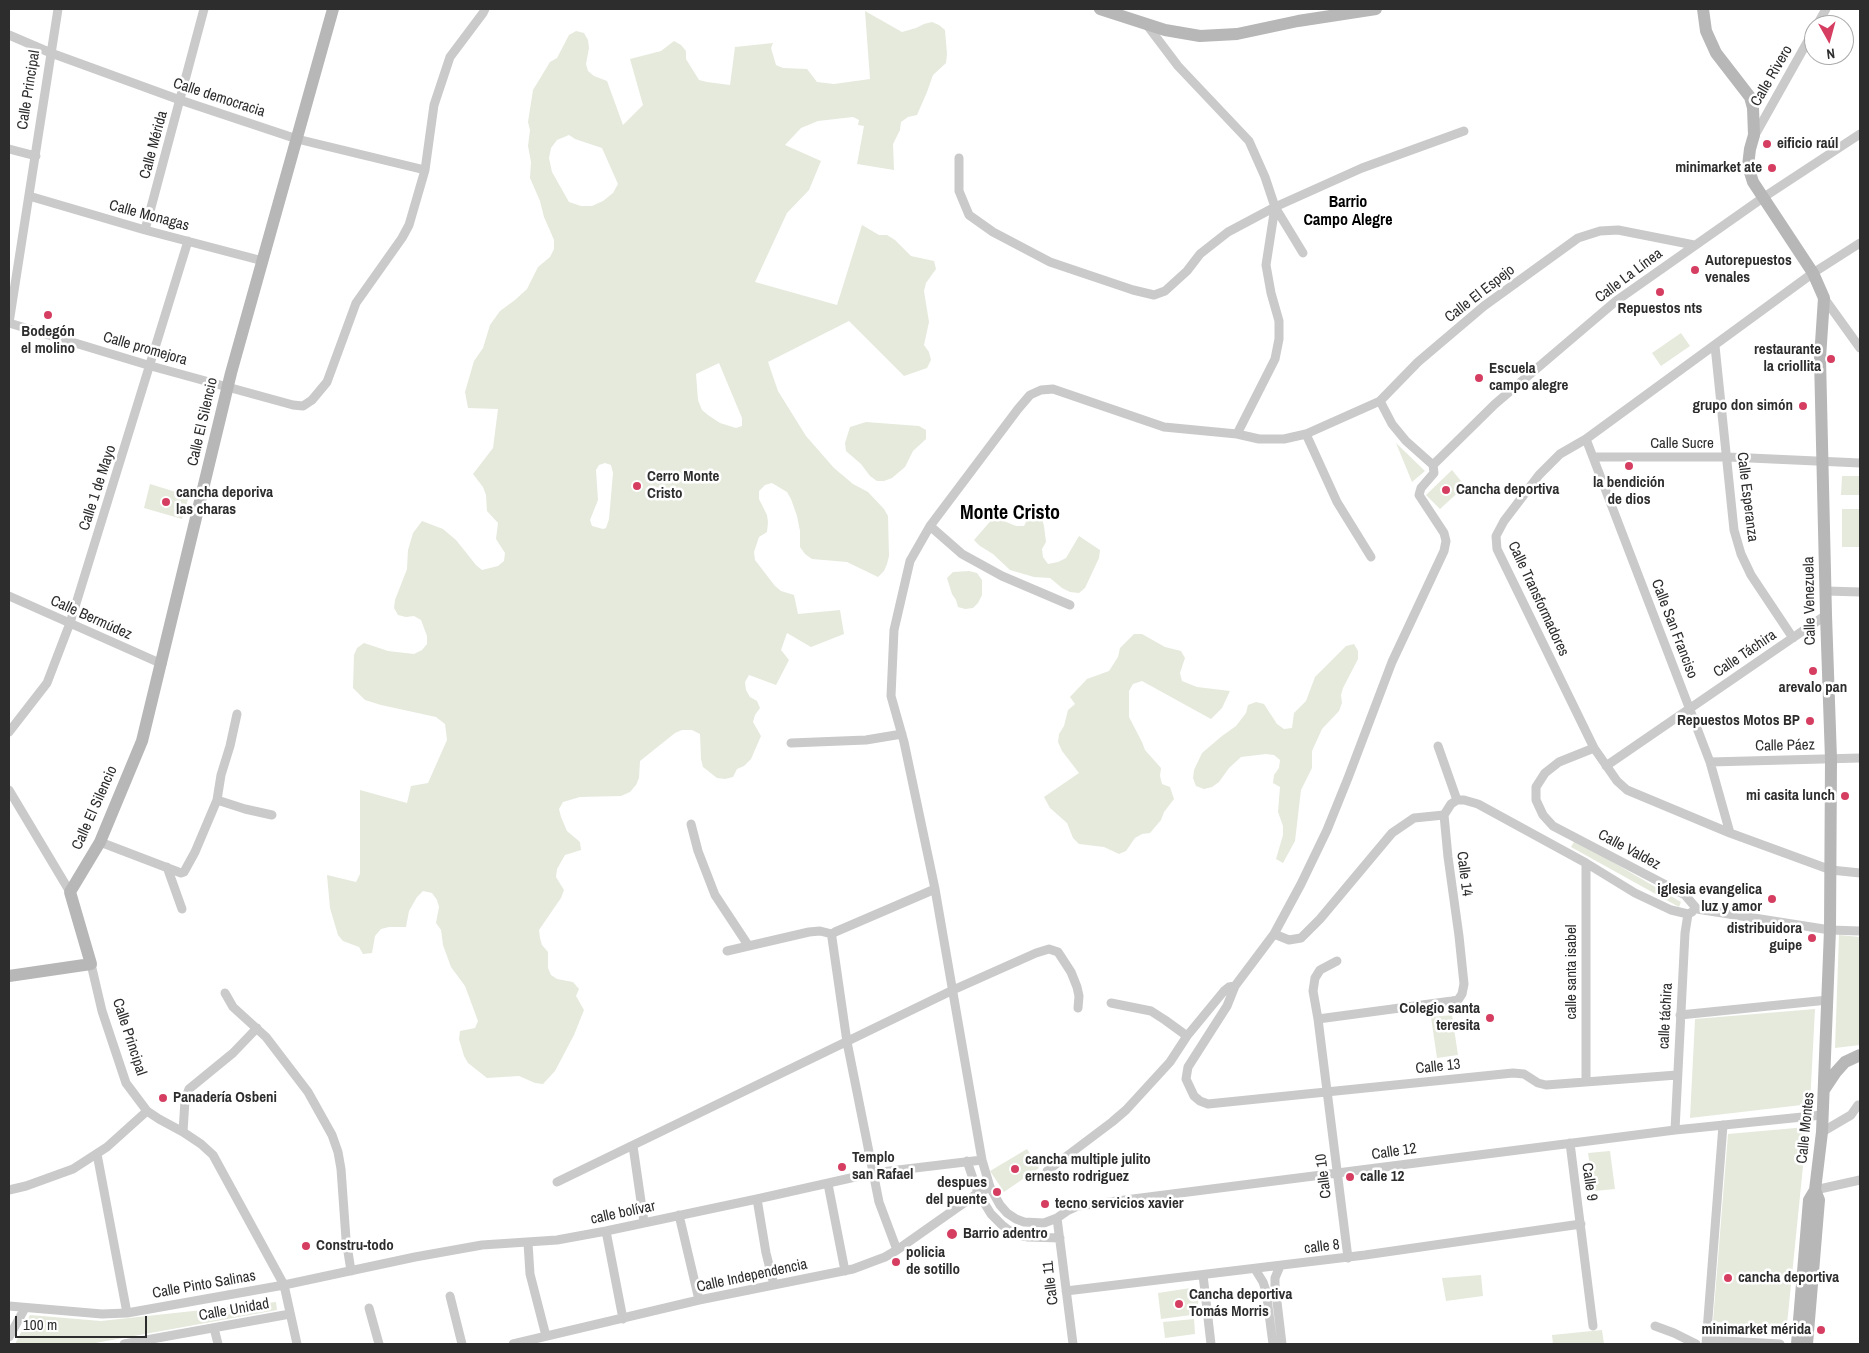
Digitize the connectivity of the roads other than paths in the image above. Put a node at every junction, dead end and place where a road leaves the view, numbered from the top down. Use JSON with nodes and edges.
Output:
{"nodes":[{"id":1,"x":58,"y":9,"type":"edge"},
{"id":2,"x":204,"y":9,"type":"edge"},
{"id":3,"x":333,"y":9,"type":"edge"},
{"id":4,"x":485,"y":9,"type":"edge"},
{"id":5,"x":1100,"y":9,"type":"edge"},
{"id":6,"x":1376,"y":9,"type":"edge"},
{"id":7,"x":1703,"y":9,"type":"edge"},
{"id":8,"x":1147,"y":24,"type":"junction"},
{"id":9,"x":9,"y":35,"type":"edge"},
{"id":10,"x":1804,"y":48,"type":"edge"},
{"id":11,"x":51,"y":54,"type":"junction"},
{"id":12,"x":180,"y":100,"type":"junction"},
{"id":13,"x":1464,"y":131,"type":"dead end"},
{"id":14,"x":1860,"y":134,"type":"edge"},
{"id":15,"x":1754,"y":135,"type":"junction"},
{"id":16,"x":297,"y":139,"type":"junction"},
{"id":17,"x":9,"y":149,"type":"edge"},
{"id":18,"x":36,"y":156,"type":"junction"},
{"id":19,"x":959,"y":158,"type":"dead end"},
{"id":20,"x":425,"y":170,"type":"junction"},
{"id":21,"x":29,"y":196,"type":"junction"},
{"id":22,"x":1764,"y":197,"type":"junction"},
{"id":23,"x":1275,"y":207,"type":"junction"},
{"id":24,"x":145,"y":230,"type":"junction"},
{"id":25,"x":188,"y":241,"type":"junction"},
{"id":26,"x":1860,"y":243,"type":"edge"},
{"id":27,"x":1694,"y":246,"type":"junction"},
{"id":28,"x":1303,"y":252,"type":"dead end"},
{"id":29,"x":263,"y":261,"type":"junction"},
{"id":30,"x":1813,"y":273,"type":"junction"},
{"id":31,"x":1824,"y":298,"type":"junction"},
{"id":32,"x":9,"y":323,"type":"edge"},
{"id":33,"x":1716,"y":346,"type":"junction"},
{"id":34,"x":1860,"y":348,"type":"edge"},
{"id":35,"x":151,"y":366,"type":"junction"},
{"id":36,"x":228,"y":388,"type":"junction"},
{"id":37,"x":1380,"y":401,"type":"junction"},
{"id":38,"x":1237,"y":434,"type":"junction"},
{"id":39,"x":1306,"y":434,"type":"junction"},
{"id":40,"x":1586,"y":439,"type":"junction"},
{"id":41,"x":1594,"y":457,"type":"junction"},
{"id":42,"x":1728,"y":458,"type":"junction"},
{"id":43,"x":1823,"y":462,"type":"junction"},
{"id":44,"x":1860,"y":463,"type":"edge"},
{"id":45,"x":1433,"y":465,"type":"junction"},
{"id":46,"x":930,"y":526,"type":"junction"},
{"id":47,"x":1371,"y":557,"type":"dead end"},
{"id":48,"x":1826,"y":591,"type":"junction"},
{"id":49,"x":1860,"y":592,"type":"edge"},
{"id":50,"x":9,"y":596,"type":"edge"},
{"id":51,"x":1070,"y":605,"type":"dead end"},
{"id":52,"x":1826,"y":615,"type":"junction"},
{"id":53,"x":70,"y":623,"type":"junction"},
{"id":54,"x":1793,"y":638,"type":"junction"},
{"id":55,"x":162,"y":664,"type":"junction"},
{"id":56,"x":1690,"y":708,"type":"junction"},
{"id":57,"x":237,"y":714,"type":"dead end"},
{"id":58,"x":9,"y":732,"type":"edge"},
{"id":59,"x":902,"y":734,"type":"junction"},
{"id":60,"x":790,"y":743,"type":"dead end"},
{"id":61,"x":1438,"y":746,"type":"dead end"},
{"id":62,"x":1594,"y":748,"type":"junction"},
{"id":63,"x":1860,"y":758,"type":"edge"},
{"id":64,"x":1831,"y":759,"type":"junction"},
{"id":65,"x":1710,"y":762,"type":"junction"},
{"id":66,"x":1606,"y":766,"type":"junction"},
{"id":67,"x":9,"y":790,"type":"edge"},
{"id":68,"x":217,"y":800,"type":"junction"},
{"id":69,"x":1456,"y":800,"type":"junction"},
{"id":70,"x":272,"y":814,"type":"dead end"},
{"id":71,"x":1444,"y":815,"type":"junction"},
{"id":72,"x":691,"y":824,"type":"dead end"},
{"id":73,"x":1730,"y":832,"type":"junction"},
{"id":74,"x":100,"y":842,"type":"junction"},
{"id":75,"x":1586,"y":863,"type":"junction"},
{"id":76,"x":167,"y":867,"type":"junction"},
{"id":77,"x":1831,"y":870,"type":"junction"},
{"id":78,"x":1860,"y":873,"type":"edge"},
{"id":79,"x":935,"y":889,"type":"junction"},
{"id":80,"x":70,"y":892,"type":"junction"},
{"id":81,"x":182,"y":909,"type":"dead end"},
{"id":82,"x":1697,"y":909,"type":"junction"},
{"id":83,"x":1688,"y":914,"type":"junction"},
{"id":84,"x":1830,"y":930,"type":"junction"},
{"id":85,"x":1860,"y":931,"type":"edge"},
{"id":86,"x":832,"y":934,"type":"junction"},
{"id":87,"x":1274,"y":934,"type":"junction"},
{"id":88,"x":748,"y":945,"type":"junction"},
{"id":89,"x":727,"y":951,"type":"dead end"},
{"id":90,"x":1337,"y":960,"type":"dead end"},
{"id":91,"x":91,"y":964,"type":"junction"},
{"id":92,"x":9,"y":976,"type":"edge"},
{"id":93,"x":1236,"y":986,"type":"junction"},
{"id":94,"x":953,"y":990,"type":"junction"},
{"id":95,"x":225,"y":993,"type":"dead end"},
{"id":96,"x":1828,"y":1000,"type":"junction"},
{"id":97,"x":1111,"y":1004,"type":"dead end"},
{"id":98,"x":1078,"y":1008,"type":"dead end"},
{"id":99,"x":1680,"y":1014,"type":"junction"},
{"id":100,"x":1318,"y":1020,"type":"junction"},
{"id":101,"x":257,"y":1028,"type":"junction"},
{"id":102,"x":1187,"y":1036,"type":"junction"},
{"id":103,"x":847,"y":1042,"type":"junction"},
{"id":104,"x":1860,"y":1055,"type":"edge"},
{"id":105,"x":1677,"y":1075,"type":"junction"},
{"id":106,"x":1586,"y":1082,"type":"junction"},
{"id":107,"x":1824,"y":1090,"type":"junction"},
{"id":108,"x":1327,"y":1092,"type":"junction"},
{"id":109,"x":1858,"y":1105,"type":"dead end"},
{"id":110,"x":147,"y":1111,"type":"junction"},
{"id":111,"x":1822,"y":1115,"type":"junction"},
{"id":112,"x":1723,"y":1125,"type":"junction"},
{"id":113,"x":1674,"y":1130,"type":"junction"},
{"id":114,"x":183,"y":1132,"type":"junction"},
{"id":115,"x":1822,"y":1132,"type":"junction"},
{"id":116,"x":1570,"y":1143,"type":"junction"},
{"id":117,"x":633,"y":1146,"type":"junction"},
{"id":118,"x":97,"y":1154,"type":"junction"},
{"id":119,"x":982,"y":1160,"type":"junction"},
{"id":120,"x":967,"y":1161,"type":"junction"},
{"id":121,"x":1047,"y":1171,"type":"dead end"},
{"id":122,"x":873,"y":1173,"type":"junction"},
{"id":123,"x":1337,"y":1174,"type":"junction"},
{"id":124,"x":1860,"y":1180,"type":"edge"},
{"id":125,"x":557,"y":1182,"type":"dead end"},
{"id":126,"x":828,"y":1184,"type":"junction"},
{"id":127,"x":990,"y":1187,"type":"junction"},
{"id":128,"x":9,"y":1190,"type":"edge"},
{"id":129,"x":1815,"y":1190,"type":"junction"},
{"id":130,"x":978,"y":1193,"type":"junction"},
{"id":131,"x":757,"y":1199,"type":"junction"},
{"id":132,"x":679,"y":1215,"type":"junction"},
{"id":133,"x":1057,"y":1218,"type":"junction"},
{"id":134,"x":644,"y":1222,"type":"junction"},
{"id":135,"x":1581,"y":1224,"type":"junction"},
{"id":136,"x":606,"y":1231,"type":"junction"},
{"id":137,"x":1060,"y":1238,"type":"junction"},
{"id":138,"x":528,"y":1243,"type":"junction"},
{"id":139,"x":897,"y":1250,"type":"junction"},
{"id":140,"x":1348,"y":1258,"type":"junction"},
{"id":141,"x":1280,"y":1266,"type":"junction"},
{"id":142,"x":1255,"y":1269,"type":"junction"},
{"id":143,"x":351,"y":1271,"type":"junction"},
{"id":144,"x":845,"y":1271,"type":"junction"},
{"id":145,"x":1203,"y":1275,"type":"junction"},
{"id":146,"x":284,"y":1285,"type":"junction"},
{"id":147,"x":774,"y":1285,"type":"junction"},
{"id":148,"x":1066,"y":1291,"type":"junction"},
{"id":149,"x":450,"y":1296,"type":"dead end"},
{"id":150,"x":699,"y":1300,"type":"junction"},
{"id":151,"x":9,"y":1306,"type":"edge"},
{"id":152,"x":25,"y":1308,"type":"junction"},
{"id":153,"x":369,"y":1308,"type":"dead end"},
{"id":154,"x":127,"y":1313,"type":"junction"},
{"id":155,"x":290,"y":1314,"type":"junction"},
{"id":156,"x":623,"y":1318,"type":"junction"},
{"id":157,"x":1593,"y":1326,"type":"dead end"},
{"id":158,"x":1654,"y":1326,"type":"dead end"},
{"id":159,"x":214,"y":1328,"type":"junction"},
{"id":160,"x":546,"y":1336,"type":"junction"},
{"id":161,"x":9,"y":1337,"type":"edge"},
{"id":162,"x":1707,"y":1342,"type":"edge"},
{"id":163,"x":142,"y":1343,"type":"edge"},
{"id":164,"x":124,"y":1344,"type":"edge"},
{"id":165,"x":218,"y":1344,"type":"edge"},
{"id":166,"x":297,"y":1344,"type":"edge"},
{"id":167,"x":379,"y":1344,"type":"edge"},
{"id":168,"x":462,"y":1344,"type":"edge"},
{"id":169,"x":513,"y":1344,"type":"edge"},
{"id":170,"x":1073,"y":1344,"type":"edge"},
{"id":171,"x":1211,"y":1344,"type":"edge"},
{"id":172,"x":1273,"y":1344,"type":"edge"},
{"id":173,"x":1282,"y":1344,"type":"edge"},
{"id":174,"x":1696,"y":1344,"type":"edge"},
{"id":175,"x":1780,"y":1344,"type":"edge"},
{"id":176,"x":1797,"y":1344,"type":"edge"},
{"id":177,"x":1807,"y":1344,"type":"edge"}],
"edges":[{"from":1,"to":11,"type":"street","name":"Calle Principal"},
{"from":2,"to":12,"type":"street","name":"Calle Mérida"},
{"from":3,"to":16,"type":"street","name":"Calle El Silencio"},
{"from":4,"to":20,"type":"street"},
{"from":5,"to":8,"type":"street"},
{"from":6,"to":8,"type":"street"},
{"from":7,"to":15,"type":"street","name":"Calle Venezuela"},
{"from":8,"to":23,"type":"street"},
{"from":9,"to":11,"type":"street","name":"Calle democracia"},
{"from":10,"to":15,"type":"street","name":"Calle Rivero"},
{"from":11,"to":12,"type":"street","name":"Calle democracia"},
{"from":11,"to":18,"type":"street","name":"Calle Principal"},
{"from":12,"to":16,"type":"street","name":"Calle democracia"},
{"from":12,"to":24,"type":"street","name":"Calle Mérida"},
{"from":13,"to":23,"type":"street"},
{"from":14,"to":22,"type":"street","name":"Calle La Línea"},
{"from":15,"to":22,"type":"street","name":"Calle Venezuela"},
{"from":16,"to":20,"type":"street","name":"Calle democracia"},
{"from":16,"to":29,"type":"street","name":"Calle El Silencio"},
{"from":17,"to":18,"type":"street"},
{"from":18,"to":21,"type":"street","name":"Calle Principal"},
{"from":19,"to":23,"type":"street"},
{"from":20,"to":36,"type":"street","name":"Calle promejora"},
{"from":21,"to":24,"type":"street","name":"Calle Monagas"},
{"from":21,"to":32,"type":"street","name":"Calle Principal"},
{"from":22,"to":27,"type":"street","name":"Calle La Línea"},
{"from":22,"to":30,"type":"street","name":"Calle Venezuela"},
{"from":23,"to":28,"type":"street"},
{"from":23,"to":38,"type":"street"},
{"from":24,"to":25,"type":"street","name":"Calle Monagas"},
{"from":25,"to":29,"type":"street","name":"Calle Monagas"},
{"from":25,"to":35,"type":"street","name":"Calle 1 de Mayo"},
{"from":26,"to":30,"type":"street"},
{"from":27,"to":37,"type":"street","name":"Calle El Espejo"},
{"from":27,"to":45,"type":"street","name":"Calle La Línea"},
{"from":29,"to":36,"type":"street","name":"Calle El Silencio"},
{"from":30,"to":31,"type":"street","name":"Calle Venezuela"},
{"from":30,"to":33,"type":"street","name":"Calle Transformadores"},
{"from":31,"to":34,"type":"street"},
{"from":31,"to":43,"type":"street","name":"Calle Venezuela"},
{"from":32,"to":35,"type":"street","name":"Calle promejora"},
{"from":33,"to":40,"type":"street","name":"Calle Transformadores"},
{"from":33,"to":42,"type":"street","name":"Calle Esperanza"},
{"from":35,"to":36,"type":"street","name":"Calle promejora"},
{"from":35,"to":53,"type":"street","name":"Calle 1 de Mayo"},
{"from":36,"to":55,"type":"street","name":"Calle El Silencio"},
{"from":37,"to":39,"type":"street","name":"Calle 12"},
{"from":37,"to":45,"type":"street"},
{"from":38,"to":39,"type":"street","name":"Calle 12"},
{"from":38,"to":46,"type":"street","name":"Calle 12"},
{"from":39,"to":47,"type":"street"},
{"from":40,"to":41,"type":"street","name":"Calle San Franciso"},
{"from":40,"to":62,"type":"street","name":"Calle Transformadores"},
{"from":41,"to":42,"type":"street","name":"Calle Sucre"},
{"from":41,"to":56,"type":"street","name":"Calle San Franciso"},
{"from":42,"to":43,"type":"street","name":"Calle Sucre"},
{"from":42,"to":54,"type":"street","name":"Calle Esperanza"},
{"from":43,"to":44,"type":"street","name":"Calle Sucre"},
{"from":43,"to":48,"type":"street","name":"Calle Venezuela"},
{"from":45,"to":87,"type":"street"},
{"from":46,"to":51,"type":"street"},
{"from":46,"to":59,"type":"street","name":"Calle 12"},
{"from":48,"to":49,"type":"street"},
{"from":48,"to":52,"type":"street","name":"Calle Venezuela"},
{"from":50,"to":53,"type":"street","name":"Calle Bermúdez"},
{"from":52,"to":54,"type":"street","name":"Calle Táchira"},
{"from":52,"to":64,"type":"street","name":"Calle Venezuela"},
{"from":53,"to":55,"type":"street","name":"Calle Bermúdez"},
{"from":53,"to":58,"type":"street","name":"Calle 1 de Mayo"},
{"from":54,"to":56,"type":"street","name":"Calle Táchira"},
{"from":55,"to":74,"type":"street","name":"Calle El Silencio"},
{"from":56,"to":65,"type":"street","name":"Calle San Franciso"},
{"from":56,"to":66,"type":"street","name":"Calle Táchira"},
{"from":57,"to":68,"type":"street"},
{"from":59,"to":60,"type":"street"},
{"from":59,"to":79,"type":"street","name":"Calle 12"},
{"from":61,"to":69,"type":"street"},
{"from":62,"to":66,"type":"street","name":"Calle Transformadores"},
{"from":62,"to":82,"type":"street","name":"Calle Valdez"},
{"from":63,"to":64,"type":"street","name":"Calle Páez"},
{"from":64,"to":65,"type":"street","name":"Calle Páez"},
{"from":64,"to":77,"type":"street","name":"Calle Venezuela"},
{"from":65,"to":73,"type":"street","name":"Calle San Franciso"},
{"from":66,"to":73,"type":"street","name":"Calle Transformadores"},
{"from":67,"to":80,"type":"street","name":"Calle Principal"},
{"from":68,"to":70,"type":"street"},
{"from":68,"to":76,"type":"street"},
{"from":69,"to":71,"type":"street"},
{"from":69,"to":75,"type":"street"},
{"from":71,"to":87,"type":"street"},
{"from":71,"to":100,"type":"street","name":"Calle 14"},
{"from":72,"to":88,"type":"street"},
{"from":73,"to":77,"type":"street","name":"Calle Transformadores"},
{"from":74,"to":76,"type":"street"},
{"from":74,"to":80,"type":"street","name":"Calle El Silencio"},
{"from":75,"to":83,"type":"street"},
{"from":75,"to":106,"type":"street","name":"calle santa isabel"},
{"from":76,"to":81,"type":"street"},
{"from":77,"to":78,"type":"street","name":"Calle Transformadores"},
{"from":77,"to":84,"type":"street","name":"Calle Venezuela"},
{"from":79,"to":86,"type":"street"},
{"from":79,"to":94,"type":"street","name":"Calle 12"},
{"from":80,"to":91,"type":"street","name":"Calle Principal"},
{"from":82,"to":83,"type":"street"},
{"from":82,"to":84,"type":"street"},
{"from":83,"to":99,"type":"street","name":"calle táchira"},
{"from":84,"to":85,"type":"street"},
{"from":84,"to":96,"type":"street","name":"Calle Venezuela"},
{"from":86,"to":88,"type":"street"},
{"from":86,"to":103,"type":"street"},
{"from":87,"to":93,"type":"street"},
{"from":88,"to":89,"type":"street"},
{"from":90,"to":100,"type":"street"},
{"from":91,"to":92,"type":"street"},
{"from":91,"to":110,"type":"street","name":"Calle Principal"},
{"from":93,"to":102,"type":"street"},
{"from":93,"to":108,"type":"street","name":"Calle 13"},
{"from":94,"to":98,"type":"street"},
{"from":94,"to":103,"type":"street"},
{"from":94,"to":119,"type":"street","name":"Calle 12"},
{"from":95,"to":101,"type":"street"},
{"from":96,"to":99,"type":"street"},
{"from":96,"to":107,"type":"street","name":"Calle Venezuela"},
{"from":97,"to":102,"type":"street"},
{"from":99,"to":105,"type":"street","name":"calle táchira"},
{"from":100,"to":108,"type":"street"},
{"from":101,"to":114,"type":"street"},
{"from":101,"to":143,"type":"street"},
{"from":102,"to":121,"type":"street"},
{"from":103,"to":117,"type":"street"},
{"from":103,"to":122,"type":"street"},
{"from":104,"to":107,"type":"street","name":"Calle Montes"},
{"from":105,"to":106,"type":"street","name":"Calle 13"},
{"from":105,"to":113,"type":"street","name":"calle táchira"},
{"from":106,"to":108,"type":"street","name":"Calle 13"},
{"from":107,"to":111,"type":"street","name":"Calle Montes"},
{"from":108,"to":123,"type":"street","name":"Calle 10"},
{"from":109,"to":115,"type":"street"},
{"from":110,"to":114,"type":"street","name":"Calle Principal"},
{"from":110,"to":118,"type":"street"},
{"from":111,"to":112,"type":"street","name":"Calle 12"},
{"from":111,"to":115,"type":"street","name":"Calle Montes"},
{"from":112,"to":113,"type":"street","name":"Calle 12"},
{"from":112,"to":162,"type":"street"},
{"from":113,"to":116,"type":"street","name":"Calle 12"},
{"from":114,"to":146,"type":"street","name":"Calle Principal"},
{"from":115,"to":129,"type":"street","name":"Calle Montes"},
{"from":116,"to":123,"type":"street","name":"Calle 12"},
{"from":116,"to":135,"type":"street","name":"Calle 9"},
{"from":117,"to":125,"type":"street"},
{"from":117,"to":134,"type":"street"},
{"from":118,"to":128,"type":"street"},
{"from":118,"to":154,"type":"street"},
{"from":119,"to":120,"type":"street","name":"calle bolívar"},
{"from":119,"to":127,"type":"street","name":"Calle 12"},
{"from":120,"to":122,"type":"street","name":"calle bolívar"},
{"from":120,"to":130,"type":"street"},
{"from":122,"to":126,"type":"street","name":"calle bolívar"},
{"from":122,"to":139,"type":"street"},
{"from":123,"to":133,"type":"street","name":"Calle 12"},
{"from":123,"to":140,"type":"street","name":"Calle 10"},
{"from":124,"to":129,"type":"street"},
{"from":126,"to":131,"type":"street","name":"calle bolívar"},
{"from":126,"to":144,"type":"street"},
{"from":127,"to":130,"type":"street","name":"Calle Independencia"},
{"from":127,"to":133,"type":"street","name":"Calle 12"},
{"from":129,"to":176,"type":"street","name":"Calle Montes"},
{"from":129,"to":177,"type":"street","name":"Calle Montes"},
{"from":130,"to":137,"type":"street"},
{"from":130,"to":139,"type":"street","name":"Calle Independencia"},
{"from":131,"to":132,"type":"street","name":"calle bolívar"},
{"from":131,"to":147,"type":"street"},
{"from":132,"to":134,"type":"street","name":"calle bolívar"},
{"from":132,"to":150,"type":"street"},
{"from":133,"to":137,"type":"street","name":"Calle 11"},
{"from":134,"to":136,"type":"street","name":"calle bolívar"},
{"from":135,"to":140,"type":"street","name":"calle 8"},
{"from":135,"to":157,"type":"street","name":"Calle 9"},
{"from":136,"to":138,"type":"street","name":"calle bolívar"},
{"from":136,"to":156,"type":"street"},
{"from":137,"to":148,"type":"street","name":"Calle 11"},
{"from":138,"to":143,"type":"street","name":"calle bolívar"},
{"from":138,"to":160,"type":"street"},
{"from":139,"to":144,"type":"street","name":"Calle Independencia"},
{"from":140,"to":141,"type":"street","name":"calle 8"},
{"from":141,"to":142,"type":"street","name":"calle 8"},
{"from":141,"to":173,"type":"street"},
{"from":142,"to":145,"type":"street","name":"calle 8"},
{"from":142,"to":172,"type":"street"},
{"from":143,"to":146,"type":"street","name":"calle bolívar"},
{"from":144,"to":147,"type":"street","name":"Calle Independencia"},
{"from":145,"to":148,"type":"street","name":"calle 8"},
{"from":145,"to":171,"type":"street"},
{"from":146,"to":154,"type":"street","name":"Calle Pinto Salinas"},
{"from":146,"to":155,"type":"street","name":"Calle Principal"},
{"from":147,"to":150,"type":"street","name":"Calle Independencia"},
{"from":148,"to":170,"type":"street","name":"Calle 11"},
{"from":149,"to":168,"type":"street"},
{"from":150,"to":156,"type":"street","name":"Calle Independencia"},
{"from":151,"to":152,"type":"street","name":"Calle Pinto Salinas"},
{"from":152,"to":154,"type":"street","name":"Calle Pinto Salinas"},
{"from":152,"to":161,"type":"street"},
{"from":153,"to":167,"type":"street"},
{"from":155,"to":159,"type":"street","name":"Calle Unidad"},
{"from":155,"to":166,"type":"street","name":"Calle Principal"},
{"from":156,"to":160,"type":"street","name":"Calle Independencia"},
{"from":158,"to":174,"type":"street"},
{"from":159,"to":163,"type":"street","name":"Calle Unidad"},
{"from":159,"to":165,"type":"street"},
{"from":160,"to":169,"type":"street","name":"Calle Independencia"},
{"from":162,"to":175,"type":"street"},
{"from":163,"to":164,"type":"street","name":"Calle Unidad"}]}
